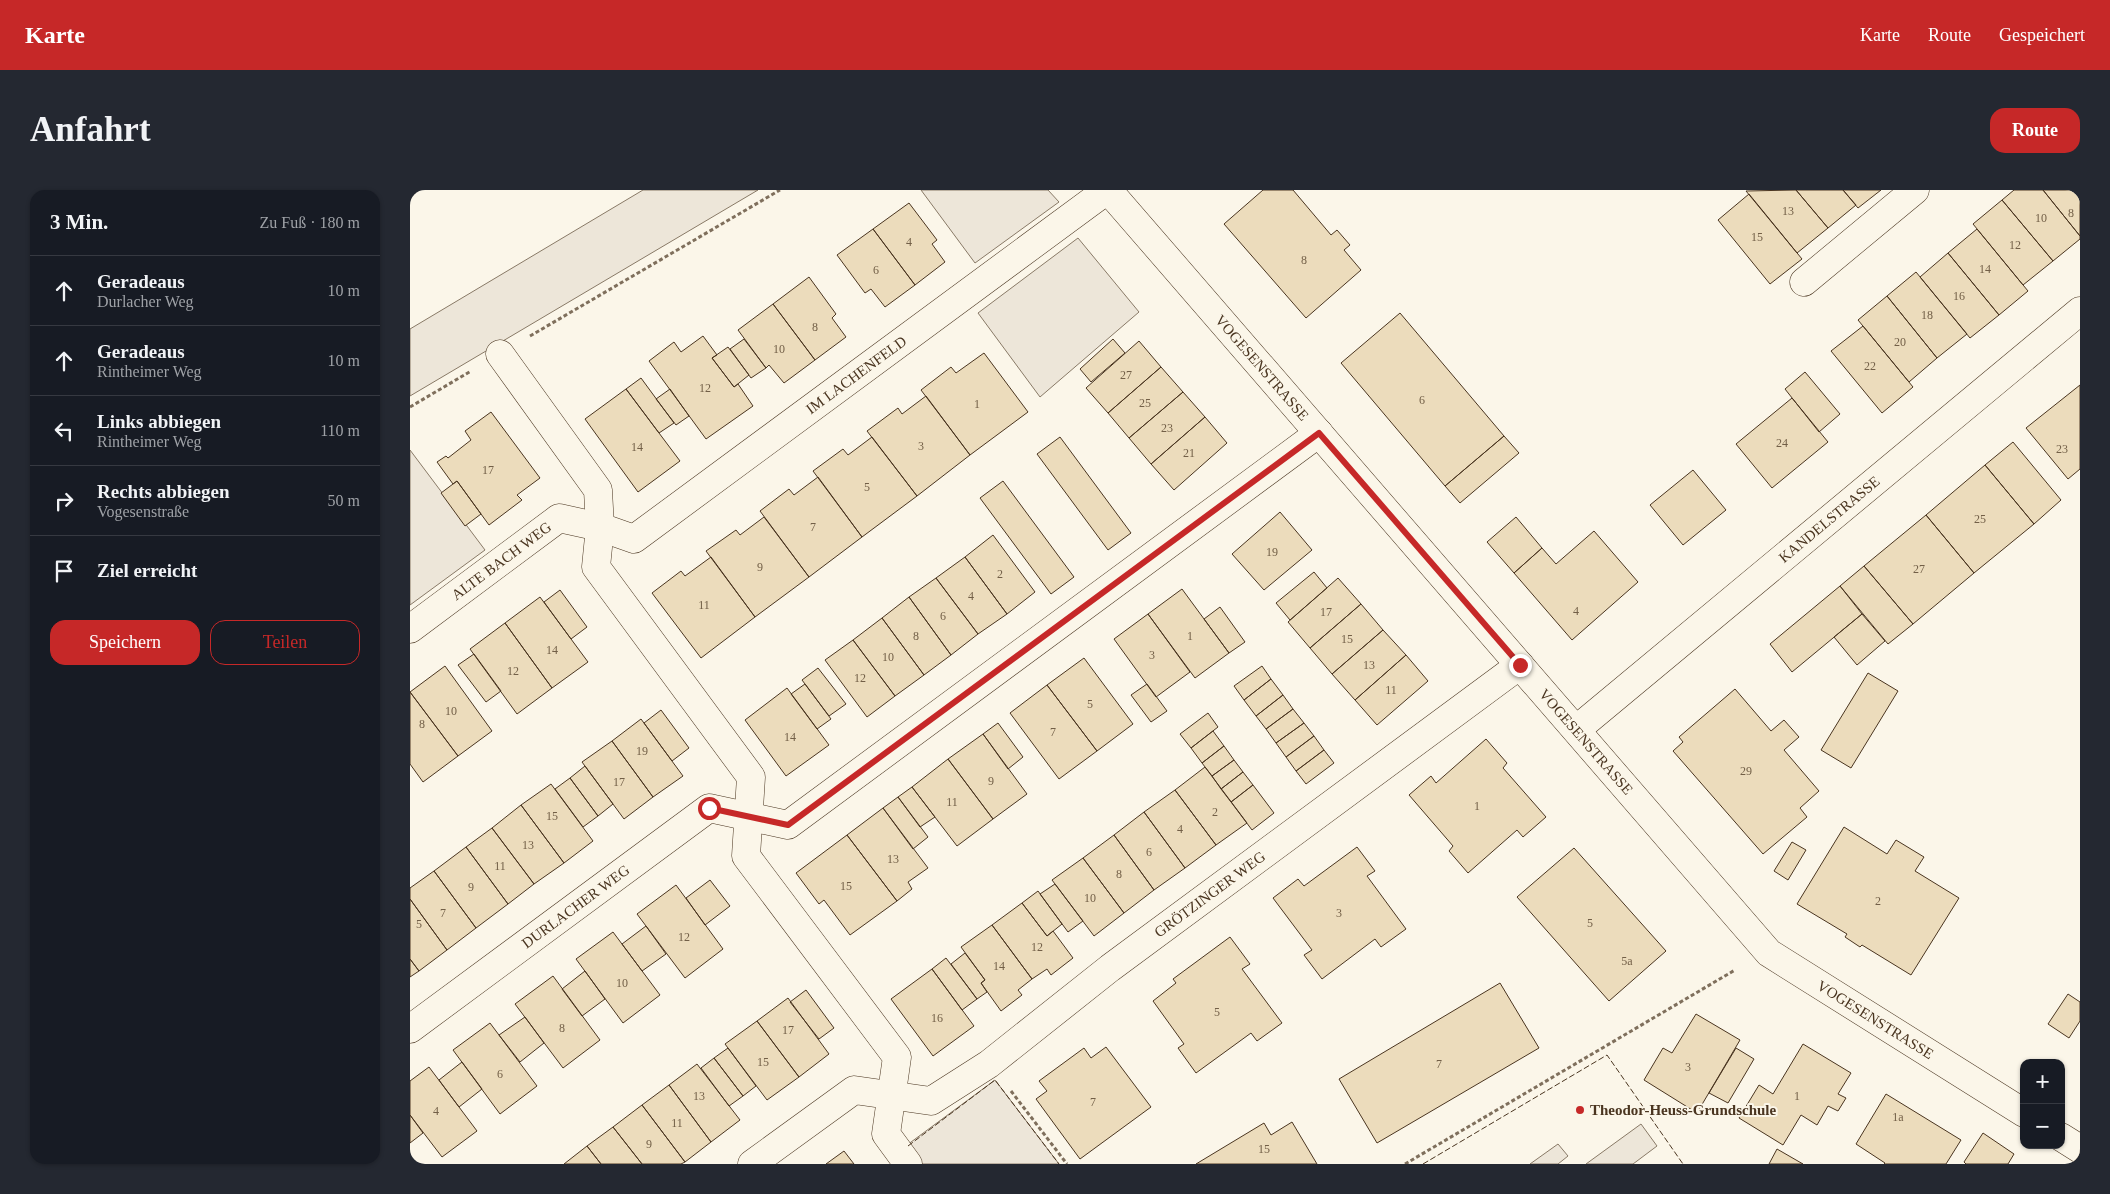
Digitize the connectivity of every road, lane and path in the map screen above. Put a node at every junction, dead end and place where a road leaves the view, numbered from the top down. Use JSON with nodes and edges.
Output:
{"nodes":[{"id":1,"x":780,"y":190,"type":"edge"},
{"id":2,"x":1107,"y":190,"type":"edge"},
{"id":3,"x":1916,"y":190,"type":"edge"},
{"id":4,"x":1804,"y":282,"type":"dead end"},
{"id":5,"x":2080,"y":311,"type":"edge"},
{"id":6,"x":500,"y":354,"type":"junction"},
{"id":7,"x":410,"y":407,"type":"edge"},
{"id":8,"x":1319,"y":433,"type":"junction"},
{"id":9,"x":600,"y":527,"type":"junction"},
{"id":10,"x":410,"y":629,"type":"edge"},
{"id":11,"x":1520,"y":665,"type":"junction"},
{"id":12,"x":1577,"y":729,"type":"junction"},
{"id":13,"x":748,"y":817,"type":"junction"},
{"id":14,"x":1769,"y":953,"type":"junction"},
{"id":15,"x":410,"y":1029,"type":"edge"},
{"id":16,"x":990,"y":1064,"type":"junction"},
{"id":17,"x":892,"y":1095,"type":"junction"},
{"id":18,"x":2020,"y":1111,"type":"edge"},
{"id":19,"x":2065,"y":1140,"type":"edge"},
{"id":20,"x":2080,"y":1149,"type":"edge"},
{"id":21,"x":752,"y":1164,"type":"edge"},
{"id":22,"x":908,"y":1164,"type":"edge"},
{"id":23,"x":1067,"y":1164,"type":"edge"},
{"id":24,"x":1405,"y":1164,"type":"edge"}],
"edges":[{"from":1,"to":6,"type":"path"},
{"from":2,"to":8,"type":"street","name":"VOGESENSTRASSE"},
{"from":2,"to":9,"type":"street","name":"IM LACHENFELD"},
{"from":3,"to":4,"type":"street"},
{"from":5,"to":12,"type":"street","name":"KANDELSTRASSE"},
{"from":6,"to":7,"type":"path"},
{"from":6,"to":9,"type":"street"},
{"from":8,"to":11,"type":"street","name":"VOGESENSTRASSE"},
{"from":8,"to":13,"type":"street","name":"DURLACHER WEG"},
{"from":9,"to":10,"type":"street","name":"ALTE BACH WEG"},
{"from":9,"to":13,"type":"street"},
{"from":11,"to":12,"type":"street","name":"VOGESENSTRASSE"},
{"from":11,"to":16,"type":"street","name":"GRÖTZINGER WEG"},
{"from":12,"to":14,"type":"street","name":"VOGESENSTRASSE"},
{"from":13,"to":15,"type":"street","name":"DURLACHER WEG"},
{"from":13,"to":17,"type":"street"},
{"from":14,"to":18,"type":"street","name":"VOGESENSTRASSE"},
{"from":14,"to":24,"type":"path"},
{"from":16,"to":17,"type":"street","name":"GRÖTZINGER WEG"},
{"from":16,"to":23,"type":"path"},
{"from":17,"to":21,"type":"street","name":"GRÖTZINGER WEG"},
{"from":17,"to":22,"type":"street"},
{"from":19,"to":20,"type":"street"}]}
